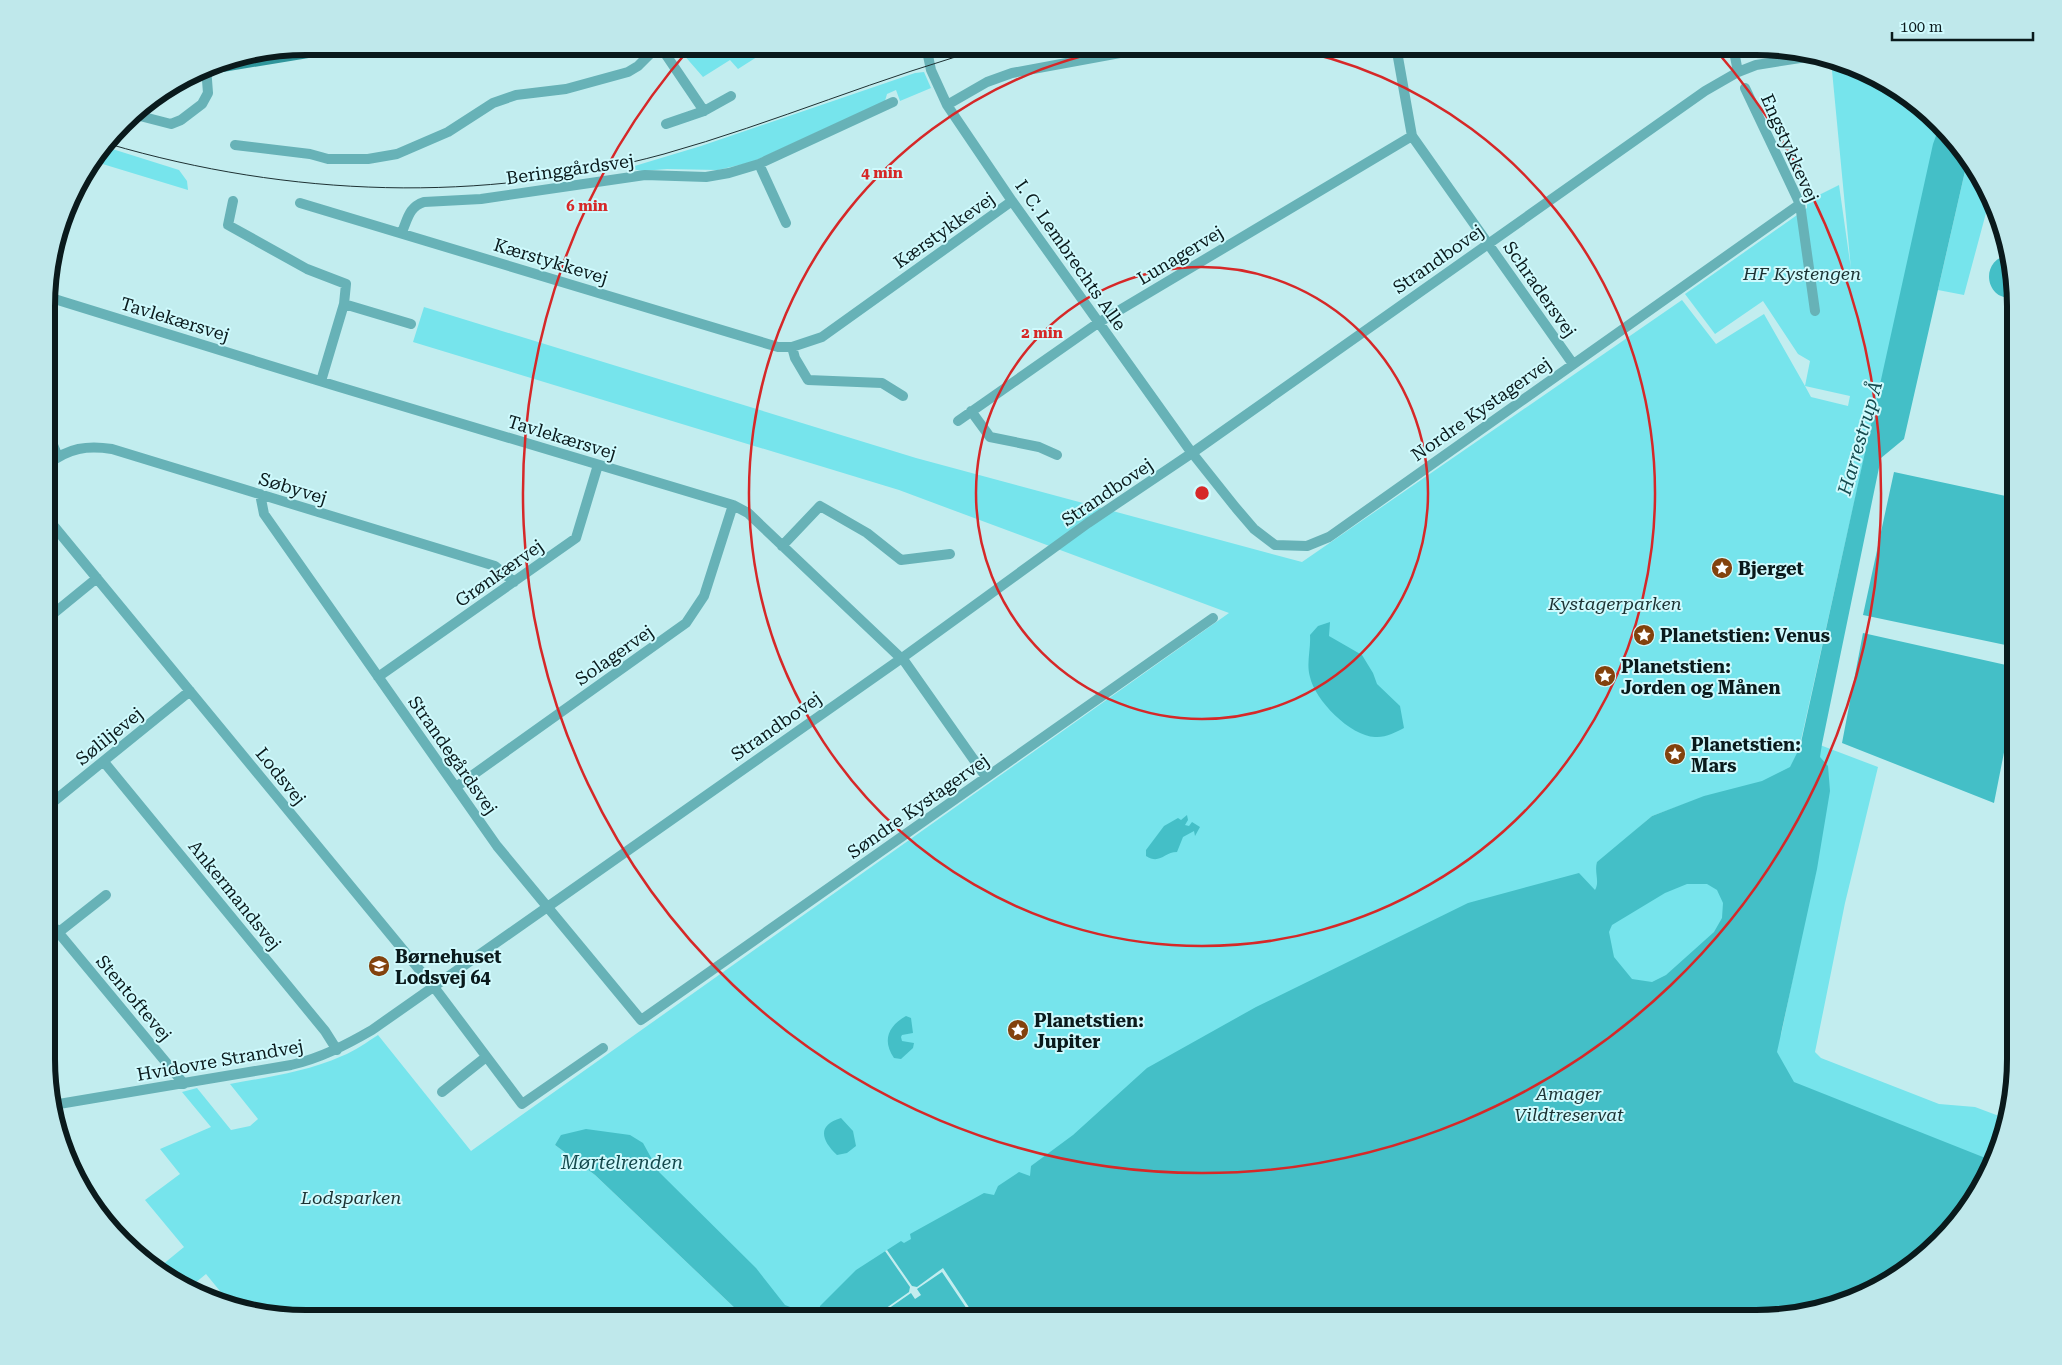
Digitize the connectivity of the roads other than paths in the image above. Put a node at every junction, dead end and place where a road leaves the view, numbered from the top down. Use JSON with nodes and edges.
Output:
{"nodes":[{"id":1,"x":650,"y":55,"type":"edge"},
{"id":2,"x":665,"y":55,"type":"edge"},
{"id":3,"x":928,"y":55,"type":"edge"},
{"id":4,"x":1109,"y":55,"type":"edge"},
{"id":5,"x":1398,"y":55,"type":"edge"},
{"id":6,"x":1735,"y":55,"type":"edge"},
{"id":7,"x":1798,"y":59,"type":"edge"},
{"id":8,"x":1738,"y":72,"type":"junction"},
{"id":9,"x":206,"y":76,"type":"edge"},
{"id":10,"x":1745,"y":88,"type":"dead end"},
{"id":11,"x":731,"y":96,"type":"dead end"},
{"id":12,"x":893,"y":102,"type":"dead end"},
{"id":13,"x":947,"y":104,"type":"junction"},
{"id":14,"x":704,"y":111,"type":"junction"},
{"id":15,"x":142,"y":116,"type":"edge"},
{"id":16,"x":666,"y":124,"type":"dead end"},
{"id":17,"x":1412,"y":136,"type":"junction"},
{"id":18,"x":236,"y":145,"type":"dead end"},
{"id":19,"x":759,"y":164,"type":"junction"},
{"id":20,"x":234,"y":201,"type":"dead end"},
{"id":21,"x":1012,"y":201,"type":"junction"},
{"id":22,"x":300,"y":203,"type":"dead end"},
{"id":23,"x":1800,"y":204,"type":"junction"},
{"id":24,"x":786,"y":223,"type":"dead end"},
{"id":25,"x":402,"y":232,"type":"junction"},
{"id":26,"x":1488,"y":244,"type":"junction"},
{"id":27,"x":55,"y":298,"type":"edge"},
{"id":28,"x":344,"y":304,"type":"junction"},
{"id":29,"x":1814,"y":311,"type":"dead end"},
{"id":30,"x":1098,"y":322,"type":"junction"},
{"id":31,"x":411,"y":324,"type":"dead end"},
{"id":32,"x":792,"y":347,"type":"junction"},
{"id":33,"x":1573,"y":364,"type":"junction"},
{"id":34,"x":321,"y":381,"type":"junction"},
{"id":35,"x":903,"y":396,"type":"dead end"},
{"id":36,"x":971,"y":411,"type":"junction"},
{"id":37,"x":958,"y":421,"type":"dead end"},
{"id":38,"x":55,"y":450,"type":"edge"},
{"id":39,"x":1192,"y":453,"type":"junction"},
{"id":40,"x":1057,"y":455,"type":"dead end"},
{"id":41,"x":58,"y":457,"type":"junction"},
{"id":42,"x":55,"y":459,"type":"edge"},
{"id":43,"x":598,"y":465,"type":"junction"},
{"id":44,"x":260,"y":494,"type":"junction"},
{"id":45,"x":733,"y":505,"type":"junction"},
{"id":46,"x":55,"y":527,"type":"edge"},
{"id":47,"x":782,"y":546,"type":"junction"},
{"id":48,"x":950,"y":554,"type":"dead end"},
{"id":49,"x":97,"y":578,"type":"junction"},
{"id":50,"x":514,"y":582,"type":"junction"},
{"id":51,"x":55,"y":612,"type":"edge"},
{"id":52,"x":1213,"y":618,"type":"dead end"},
{"id":53,"x":902,"y":658,"type":"junction"},
{"id":54,"x":378,"y":677,"type":"junction"},
{"id":55,"x":190,"y":691,"type":"junction"},
{"id":56,"x":104,"y":762,"type":"junction"},
{"id":57,"x":986,"y":777,"type":"junction"},
{"id":58,"x":456,"y":787,"type":"junction"},
{"id":59,"x":55,"y":800,"type":"edge"},
{"id":60,"x":106,"y":895,"type":"dead end"},
{"id":61,"x":548,"y":908,"type":"junction"},
{"id":62,"x":55,"y":928,"type":"edge"},
{"id":63,"x":59,"y":932,"type":"junction"},
{"id":64,"x":434,"y":987,"type":"junction"},
{"id":65,"x":642,"y":1020,"type":"joint"},
{"id":66,"x":603,"y":1048,"type":"dead end"},
{"id":67,"x":337,"y":1050,"type":"junction"},
{"id":68,"x":486,"y":1057,"type":"junction"},
{"id":69,"x":184,"y":1084,"type":"junction"},
{"id":70,"x":442,"y":1092,"type":"dead end"},
{"id":71,"x":59,"y":1104,"type":"edge"}],
"edges":[{"from":1,"to":18,"type":"street"},
{"from":2,"to":14,"type":"street"},
{"from":3,"to":13,"type":"street","name":"I. C. Lembrechts Alle"},
{"from":4,"to":13,"type":"street"},
{"from":5,"to":17,"type":"street","name":"Schradersvej"},
{"from":6,"to":8,"type":"street"},
{"from":7,"to":8,"type":"street","name":"Strandbovej"},
{"from":8,"to":26,"type":"street","name":"Strandbovej"},
{"from":9,"to":15,"type":"street"},
{"from":10,"to":23,"type":"street","name":"Engstykkevej"},
{"from":11,"to":14,"type":"street"},
{"from":12,"to":19,"type":"street","name":"Beringgårdsvej"},
{"from":13,"to":21,"type":"street","name":"I. C. Lembrechts Alle"},
{"from":14,"to":16,"type":"street"},
{"from":17,"to":26,"type":"street","name":"Schradersvej"},
{"from":17,"to":30,"type":"street","name":"Lunagervej"},
{"from":19,"to":24,"type":"street"},
{"from":19,"to":25,"type":"street","name":"Beringgårdsvej"},
{"from":20,"to":28,"type":"street"},
{"from":21,"to":30,"type":"street","name":"I. C. Lembrechts Alle"},
{"from":21,"to":32,"type":"street","name":"Kærstykkevej"},
{"from":22,"to":25,"type":"street","name":"Kærstykkevej"},
{"from":23,"to":29,"type":"street","name":"Engstykkevej"},
{"from":23,"to":33,"type":"street","name":"Nordre Kystagervej"},
{"from":25,"to":32,"type":"street","name":"Kærstykkevej"},
{"from":26,"to":33,"type":"street","name":"Schradersvej"},
{"from":26,"to":39,"type":"street","name":"Strandbovej"},
{"from":27,"to":34,"type":"street","name":"Tavlekærsvej"},
{"from":28,"to":31,"type":"street"},
{"from":28,"to":34,"type":"street"},
{"from":30,"to":36,"type":"street","name":"Lunagervej"},
{"from":30,"to":39,"type":"street","name":"I. C. Lembrechts Alle"},
{"from":32,"to":35,"type":"street"},
{"from":33,"to":39,"type":"street","name":"Nordre Kystagervej"},
{"from":34,"to":43,"type":"street","name":"Tavlekærsvej"},
{"from":36,"to":37,"type":"street","name":"Lunagervej"},
{"from":36,"to":40,"type":"street"},
{"from":38,"to":41,"type":"street"},
{"from":39,"to":53,"type":"street","name":"Strandbovej"},
{"from":41,"to":42,"type":"street","name":"Søbyvej"},
{"from":41,"to":44,"type":"street","name":"Søbyvej"},
{"from":43,"to":45,"type":"street","name":"Tavlekærsvej"},
{"from":43,"to":50,"type":"street","name":"Grønkærvej"},
{"from":44,"to":50,"type":"street","name":"Søbyvej"},
{"from":44,"to":54,"type":"street","name":"Strandegårdsvej"},
{"from":45,"to":47,"type":"street","name":"Tavlekærsvej"},
{"from":45,"to":58,"type":"street","name":"Solagervej"},
{"from":46,"to":49,"type":"street","name":"Lodsvej"},
{"from":47,"to":48,"type":"street"},
{"from":47,"to":53,"type":"street","name":"Tavlekærsvej"},
{"from":49,"to":51,"type":"street"},
{"from":49,"to":55,"type":"street","name":"Lodsvej"},
{"from":50,"to":54,"type":"street","name":"Grønkærvej"},
{"from":52,"to":57,"type":"street","name":"Søndre Kystagervej"},
{"from":53,"to":57,"type":"street","name":"Tavlekærsvej"},
{"from":53,"to":61,"type":"street","name":"Strandbovej"},
{"from":54,"to":58,"type":"street","name":"Strandegårdsvej"},
{"from":55,"to":56,"type":"street","name":"Søliljevej"},
{"from":55,"to":64,"type":"street","name":"Lodsvej"},
{"from":56,"to":59,"type":"street","name":"Søliljevej"},
{"from":56,"to":67,"type":"street","name":"Ankermandsvej"},
{"from":57,"to":65,"type":"street","name":"Søndre Kystagervej"},
{"from":58,"to":61,"type":"street","name":"Strandegårdsvej"},
{"from":60,"to":63,"type":"street"},
{"from":61,"to":64,"type":"street","name":"Strandbovej"},
{"from":61,"to":65,"type":"street","name":"Strandegårdsvej"},
{"from":62,"to":63,"type":"street","name":"Stentoftevej"},
{"from":63,"to":69,"type":"street","name":"Stentoftevej"},
{"from":64,"to":67,"type":"street","name":"Hvidovre Strandvej"},
{"from":64,"to":68,"type":"street","name":"Lodsvej"},
{"from":66,"to":68,"type":"street","name":"Lodsvej"},
{"from":67,"to":69,"type":"street","name":"Hvidovre Strandvej"},
{"from":68,"to":70,"type":"street"},
{"from":69,"to":71,"type":"street","name":"Hvidovre Strandvej"}]}
